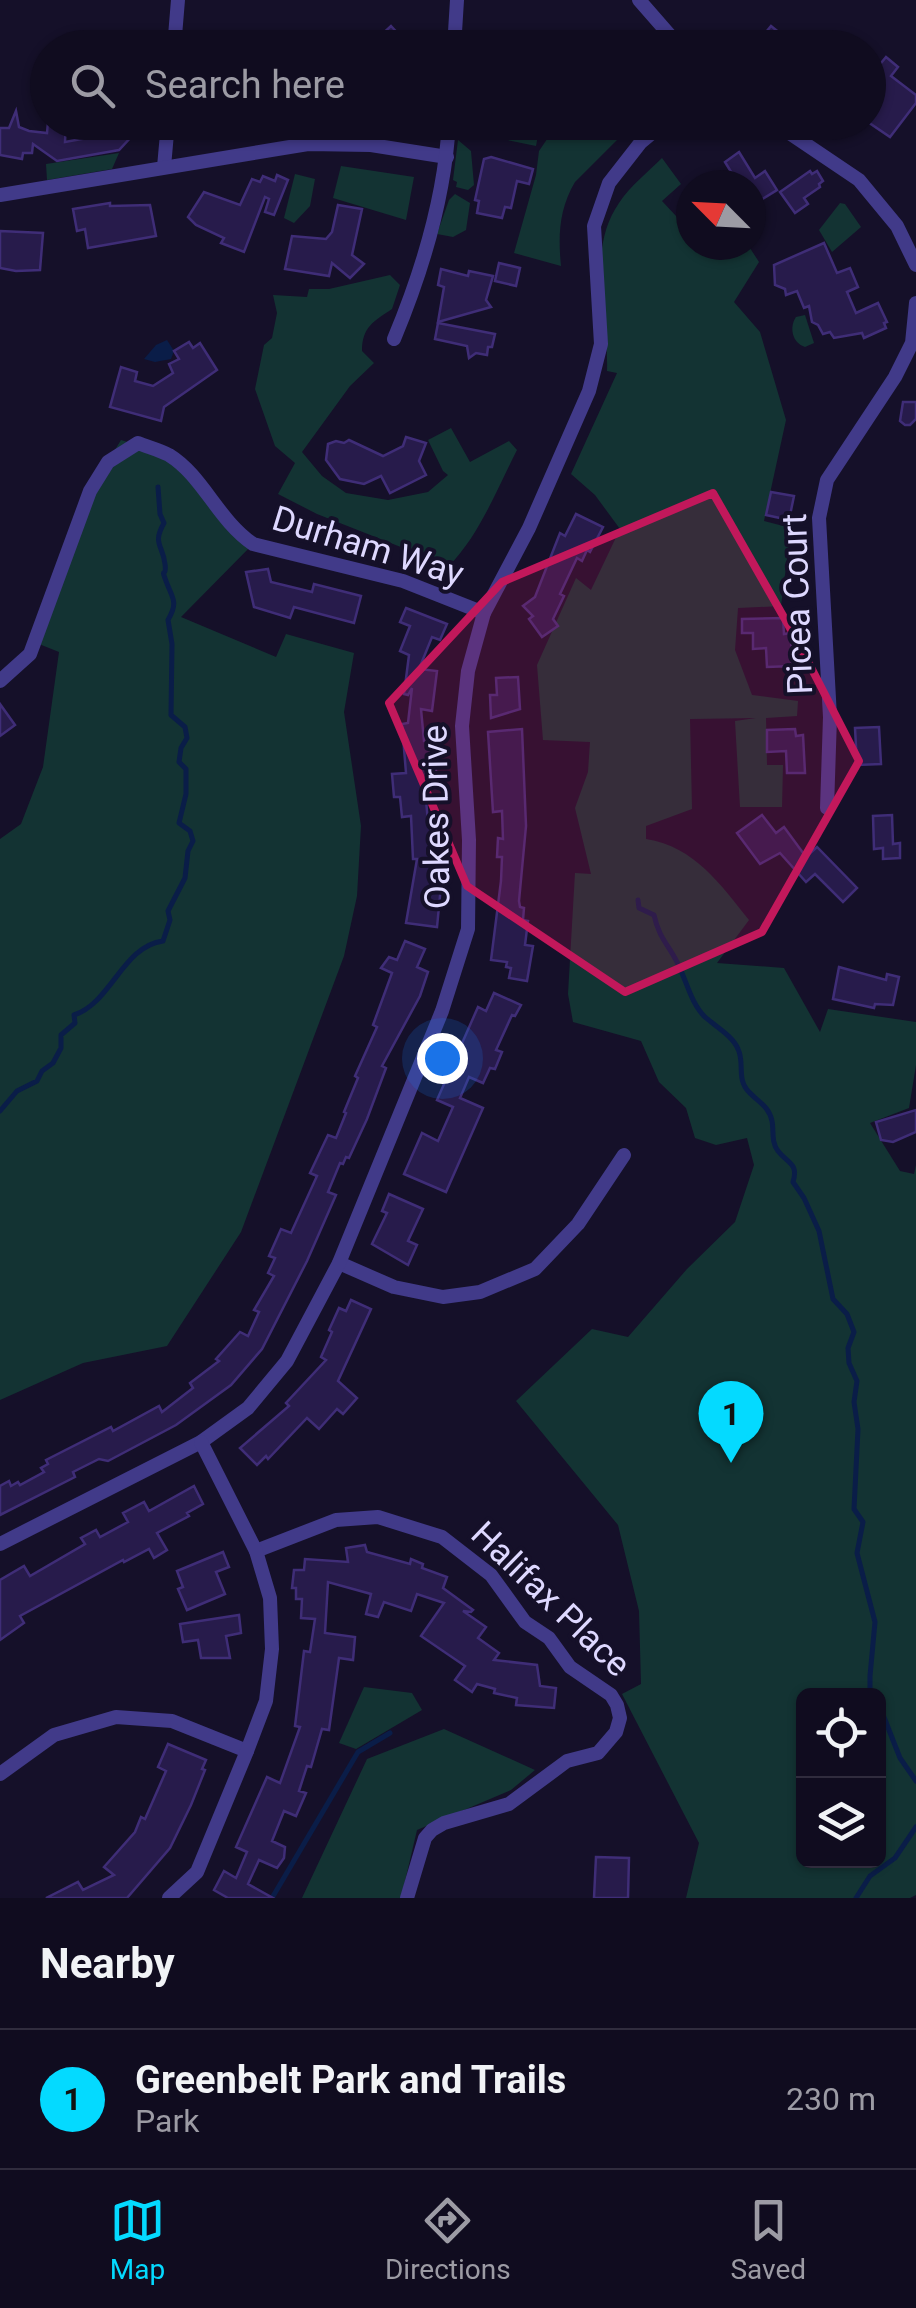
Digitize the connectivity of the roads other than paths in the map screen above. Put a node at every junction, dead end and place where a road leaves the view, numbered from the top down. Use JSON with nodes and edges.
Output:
{"nodes":[{"id":1,"x":178,"y":0,"type":"edge"},
{"id":2,"x":457,"y":0,"type":"edge"},
{"id":3,"x":638,"y":0,"type":"edge"},
{"id":4,"x":176,"y":30,"type":"edge"},
{"id":5,"x":455,"y":30,"type":"edge"},
{"id":6,"x":664,"y":30,"type":"edge"},
{"id":7,"x":166,"y":140,"type":"edge"},
{"id":8,"x":448,"y":140,"type":"edge"},
{"id":9,"x":642,"y":140,"type":"edge"},
{"id":10,"x":800,"y":140,"type":"edge"},
{"id":11,"x":447,"y":157,"type":"junction"},
{"id":12,"x":164,"y":166,"type":"junction"},
{"id":13,"x":0,"y":195,"type":"edge"},
{"id":14,"x":916,"y":265,"type":"edge"},
{"id":15,"x":916,"y":303,"type":"edge"},
{"id":16,"x":394,"y":339,"type":"dead end"},
{"id":17,"x":484,"y":614,"type":"junction"},
{"id":18,"x":0,"y":681,"type":"edge"},
{"id":19,"x":827,"y":808,"type":"dead end"},
{"id":20,"x":624,"y":1155,"type":"dead end"},
{"id":21,"x":339,"y":1263,"type":"junction"},
{"id":22,"x":201,"y":1442,"type":"junction"},
{"id":23,"x":0,"y":1544,"type":"edge"},
{"id":24,"x":256,"y":1551,"type":"junction"},
{"id":25,"x":247,"y":1751,"type":"junction"},
{"id":26,"x":0,"y":1774,"type":"edge"},
{"id":27,"x":170,"y":1898,"type":"edge"},
{"id":28,"x":407,"y":1898,"type":"edge"}],
"edges":[{"from":1,"to":4,"type":"street"},
{"from":2,"to":5,"type":"street"},
{"from":3,"to":6,"type":"street"},
{"from":7,"to":12,"type":"street"},
{"from":8,"to":11,"type":"street"},
{"from":9,"to":17,"type":"street","name":"Oakes Drive"},
{"from":10,"to":14,"type":"street"},
{"from":11,"to":12,"type":"street"},
{"from":11,"to":16,"type":"street"},
{"from":12,"to":13,"type":"street"},
{"from":15,"to":19,"type":"street","name":"Picea Court"},
{"from":17,"to":18,"type":"street","name":"Durham Way"},
{"from":17,"to":21,"type":"street","name":"Oakes Drive"},
{"from":20,"to":21,"type":"street"},
{"from":21,"to":22,"type":"street","name":"Oakes Drive"},
{"from":22,"to":23,"type":"street","name":"Oakes Drive"},
{"from":22,"to":24,"type":"street"},
{"from":24,"to":25,"type":"street"},
{"from":24,"to":28,"type":"street","name":"Halifax Place"},
{"from":25,"to":26,"type":"street"},
{"from":25,"to":27,"type":"street"}]}
